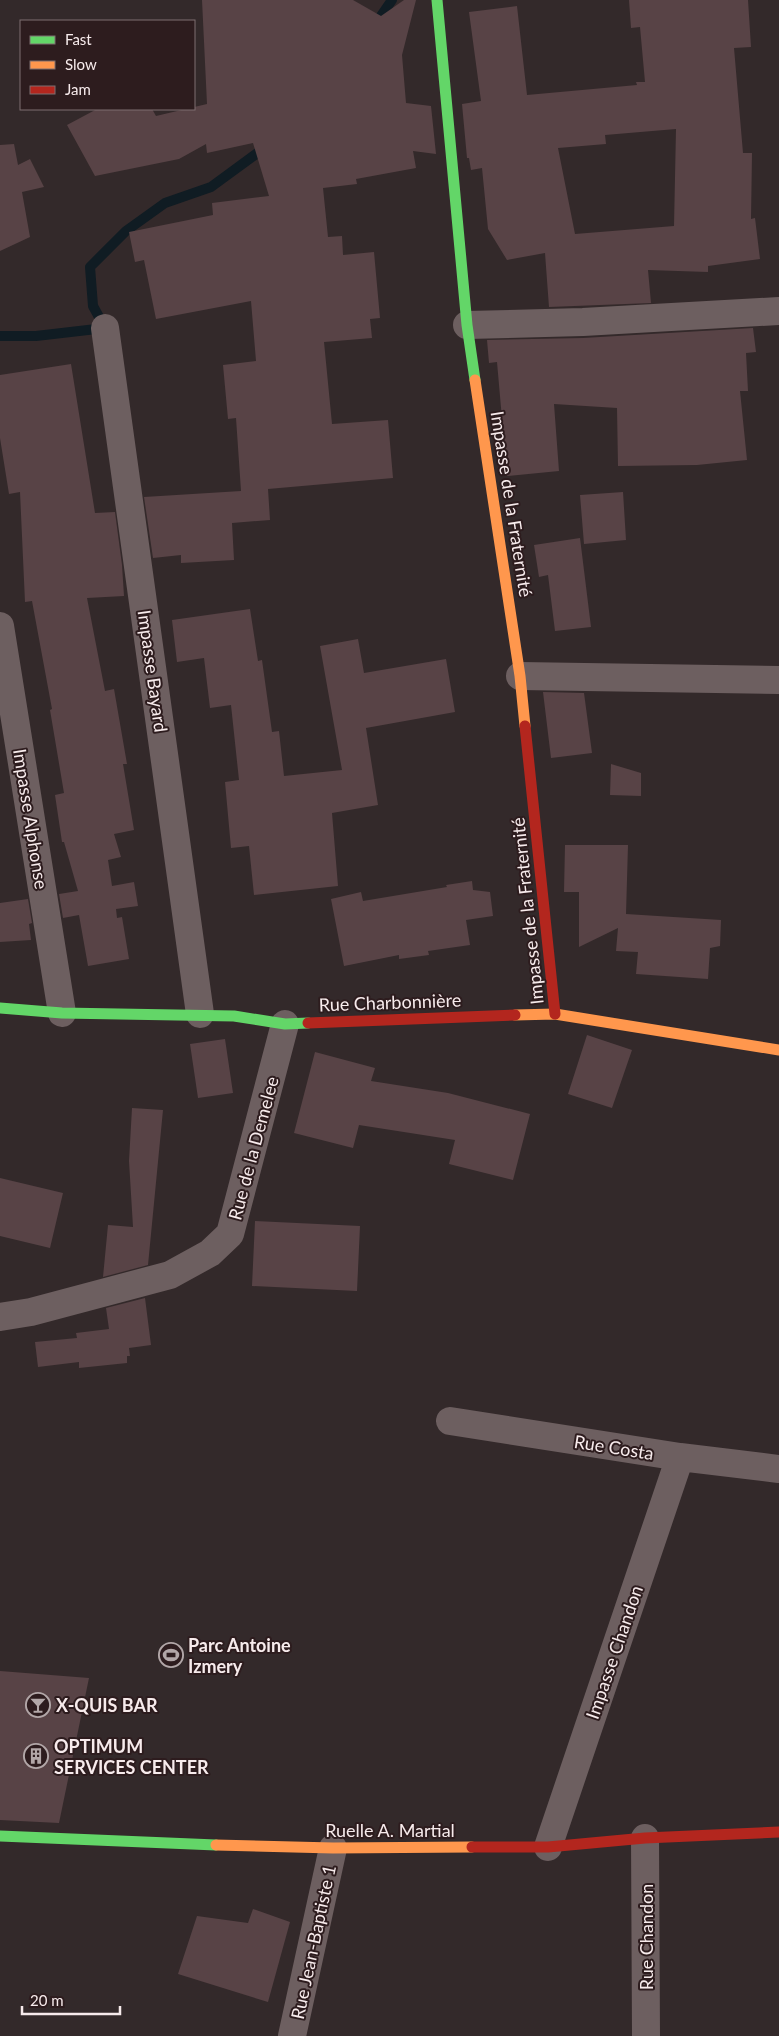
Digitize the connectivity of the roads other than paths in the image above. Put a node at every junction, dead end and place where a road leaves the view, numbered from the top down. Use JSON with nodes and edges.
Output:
{"nodes":[{"id":1,"x":436,"y":0,"type":"edge"},
{"id":2,"x":779,"y":311,"type":"edge"},
{"id":3,"x":467,"y":325,"type":"junction"},
{"id":4,"x":105,"y":328,"type":"dead end"},
{"id":5,"x":0,"y":626,"type":"edge"},
{"id":6,"x":520,"y":676,"type":"junction"},
{"id":7,"x":779,"y":680,"type":"edge"},
{"id":8,"x":0,"y":1008,"type":"edge"},
{"id":9,"x":62,"y":1012,"type":"junction"},
{"id":10,"x":200,"y":1014,"type":"junction"},
{"id":11,"x":555,"y":1014,"type":"junction"},
{"id":12,"x":285,"y":1024,"type":"junction"},
{"id":13,"x":779,"y":1050,"type":"edge"},
{"id":14,"x":0,"y":1317,"type":"edge"},
{"id":15,"x":450,"y":1421,"type":"dead end"},
{"id":16,"x":680,"y":1457,"type":"junction"},
{"id":17,"x":779,"y":1468,"type":"edge"},
{"id":18,"x":779,"y":1832,"type":"edge"},
{"id":19,"x":0,"y":1836,"type":"edge"},
{"id":20,"x":646,"y":1838,"type":"junction"},
{"id":21,"x":548,"y":1847,"type":"junction"},
{"id":22,"x":333,"y":1848,"type":"junction"},
{"id":23,"x":292,"y":2036,"type":"edge"},
{"id":24,"x":646,"y":2036,"type":"edge"}],
"edges":[{"from":1,"to":3,"type":"street","name":"Impasse de la Fraternité"},
{"from":2,"to":3,"type":"street"},
{"from":3,"to":6,"type":"street","name":"Impasse de la Fraternité"},
{"from":4,"to":10,"type":"street","name":"Impasse Bayard"},
{"from":5,"to":9,"type":"street","name":"Impasse Alphonse"},
{"from":6,"to":7,"type":"street"},
{"from":6,"to":11,"type":"street","name":"Impasse de la Fraternité"},
{"from":8,"to":9,"type":"street","name":"Rue Charbonnière"},
{"from":9,"to":10,"type":"street","name":"Rue Charbonnière"},
{"from":10,"to":12,"type":"street","name":"Rue Charbonnière"},
{"from":11,"to":12,"type":"street","name":"Rue Charbonnière"},
{"from":11,"to":13,"type":"street","name":"Rue Charbonnière"},
{"from":12,"to":14,"type":"street","name":"Rue de la Demelee"},
{"from":15,"to":16,"type":"street","name":"Rue Costa"},
{"from":16,"to":17,"type":"street","name":"Rue Costa"},
{"from":16,"to":21,"type":"street","name":"Impasse Chandon"},
{"from":18,"to":20,"type":"street","name":"Ruelle A. Martial"},
{"from":19,"to":22,"type":"street","name":"Ruelle A. Martial"},
{"from":20,"to":21,"type":"street","name":"Ruelle A. Martial"},
{"from":20,"to":24,"type":"street","name":"Rue Chandon"},
{"from":21,"to":22,"type":"street","name":"Ruelle A. Martial"},
{"from":22,"to":23,"type":"street","name":"Rue Jean-Baptiste 1"}]}
